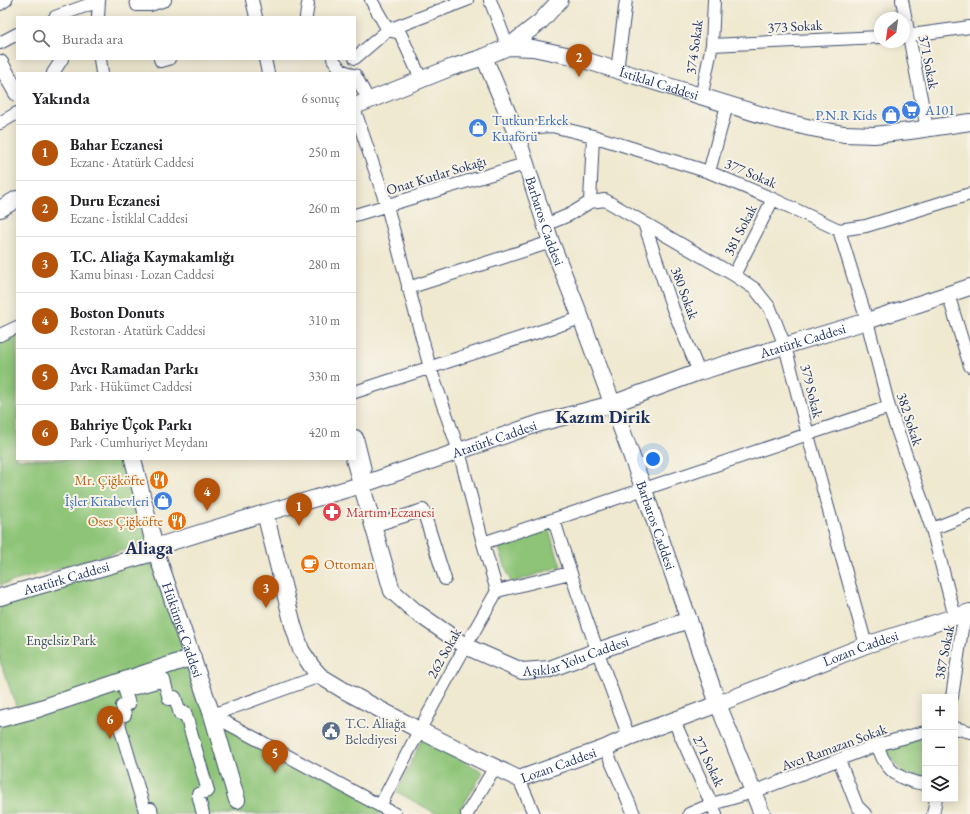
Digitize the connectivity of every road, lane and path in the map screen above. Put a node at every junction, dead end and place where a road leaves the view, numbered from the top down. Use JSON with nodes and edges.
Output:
{"nodes":[{"id":1,"x":6,"y":0,"type":"edge"},
{"id":2,"x":99,"y":0,"type":"edge"},
{"id":3,"x":136,"y":0,"type":"edge"},
{"id":4,"x":166,"y":0,"type":"edge"},
{"id":5,"x":252,"y":0,"type":"edge"},
{"id":6,"x":371,"y":0,"type":"edge"},
{"id":7,"x":468,"y":0,"type":"edge"},
{"id":8,"x":490,"y":0,"type":"edge"},
{"id":9,"x":560,"y":0,"type":"edge"},
{"id":10,"x":626,"y":0,"type":"edge"},
{"id":11,"x":714,"y":0,"type":"edge"},
{"id":12,"x":902,"y":0,"type":"edge"},
{"id":13,"x":308,"y":1,"type":"edge"},
{"id":14,"x":0,"y":4,"type":"edge"},
{"id":15,"x":151,"y":11,"type":"edge"},
{"id":16,"x":904,"y":12,"type":"edge"},
{"id":17,"x":58,"y":16,"type":"edge"},
{"id":18,"x":98,"y":16,"type":"edge"},
{"id":19,"x":256,"y":16,"type":"edge"},
{"id":20,"x":306,"y":16,"type":"edge"},
{"id":21,"x":970,"y":27,"type":"edge"},
{"id":22,"x":388,"y":30,"type":"junction"},
{"id":23,"x":16,"y":35,"type":"edge"},
{"id":24,"x":910,"y":36,"type":"edge"},
{"id":25,"x":874,"y":37,"type":"edge"},
{"id":26,"x":0,"y":43,"type":"edge"},
{"id":27,"x":712,"y":45,"type":"junction"},
{"id":28,"x":508,"y":47,"type":"junction"},
{"id":29,"x":910,"y":48,"type":"edge"},
{"id":30,"x":356,"y":57,"type":"edge"},
{"id":31,"x":484,"y":57,"type":"junction"},
{"id":32,"x":61,"y":60,"type":"edge"},
{"id":33,"x":100,"y":60,"type":"edge"},
{"id":34,"x":265,"y":60,"type":"edge"},
{"id":35,"x":334,"y":60,"type":"edge"},
{"id":36,"x":353,"y":60,"type":"edge"},
{"id":37,"x":0,"y":63,"type":"edge"},
{"id":38,"x":617,"y":71,"type":"junction"},
{"id":39,"x":54,"y":72,"type":"edge"},
{"id":40,"x":102,"y":72,"type":"edge"},
{"id":41,"x":268,"y":72,"type":"edge"},
{"id":42,"x":342,"y":72,"type":"edge"},
{"id":43,"x":356,"y":79,"type":"edge"},
{"id":44,"x":420,"y":80,"type":"junction"},
{"id":45,"x":16,"y":91,"type":"edge"},
{"id":46,"x":701,"y":98,"type":"junction"},
{"id":47,"x":362,"y":104,"type":"edge"},
{"id":48,"x":727,"y":105,"type":"junction"},
{"id":49,"x":16,"y":114,"type":"edge"},
{"id":50,"x":356,"y":114,"type":"edge"},
{"id":51,"x":970,"y":122,"type":"edge"},
{"id":52,"x":0,"y":123,"type":"edge"},
{"id":53,"x":927,"y":129,"type":"junction"},
{"id":54,"x":516,"y":133,"type":"junction"},
{"id":55,"x":593,"y":136,"type":"junction"},
{"id":56,"x":525,"y":164,"type":"junction"},
{"id":57,"x":709,"y":172,"type":"junction"},
{"id":58,"x":970,"y":194,"type":"edge"},
{"id":59,"x":773,"y":199,"type":"junction"},
{"id":60,"x":16,"y":200,"type":"edge"},
{"id":61,"x":590,"y":202,"type":"junction"},
{"id":62,"x":387,"y":206,"type":"junction"},
{"id":63,"x":0,"y":209,"type":"edge"},
{"id":64,"x":16,"y":210,"type":"edge"},
{"id":65,"x":356,"y":216,"type":"edge"},
{"id":66,"x":0,"y":218,"type":"edge"},
{"id":67,"x":644,"y":223,"type":"junction"},
{"id":68,"x":545,"y":225,"type":"junction"},
{"id":69,"x":839,"y":230,"type":"junction"},
{"id":70,"x":551,"y":242,"type":"junction"},
{"id":71,"x":734,"y":275,"type":"junction"},
{"id":72,"x":970,"y":287,"type":"edge"},
{"id":73,"x":408,"y":288,"type":"junction"},
{"id":74,"x":948,"y":294,"type":"junction"},
{"id":75,"x":581,"y":318,"type":"junction"},
{"id":76,"x":867,"y":321,"type":"junction"},
{"id":77,"x":16,"y":327,"type":"edge"},
{"id":78,"x":0,"y":335,"type":"edge"},
{"id":79,"x":785,"y":346,"type":"junction"},
{"id":80,"x":970,"y":366,"type":"edge"},
{"id":81,"x":430,"y":368,"type":"junction"},
{"id":82,"x":699,"y":372,"type":"junction"},
{"id":83,"x":356,"y":392,"type":"edge"},
{"id":84,"x":612,"y":404,"type":"junction"},
{"id":85,"x":889,"y":407,"type":"junction"},
{"id":86,"x":808,"y":435,"type":"junction"},
{"id":87,"x":356,"y":443,"type":"edge"},
{"id":88,"x":459,"y":451,"type":"junction"},
{"id":89,"x":133,"y":460,"type":"edge"},
{"id":90,"x":354,"y":460,"type":"edge"},
{"id":91,"x":364,"y":484,"type":"junction"},
{"id":92,"x":644,"y":490,"type":"junction"},
{"id":93,"x":265,"y":513,"type":"junction"},
{"id":94,"x":970,"y":514,"type":"edge"},
{"id":95,"x":554,"y":520,"type":"junction"},
{"id":96,"x":379,"y":524,"type":"junction"},
{"id":97,"x":932,"y":529,"type":"junction"},
{"id":98,"x":483,"y":543,"type":"junction"},
{"id":99,"x":155,"y":547,"type":"junction"},
{"id":100,"x":570,"y":573,"type":"junction"},
{"id":101,"x":445,"y":580,"type":"dead end"},
{"id":102,"x":0,"y":585,"type":"edge"},
{"id":103,"x":497,"y":591,"type":"junction"},
{"id":104,"x":0,"y":597,"type":"edge"},
{"id":105,"x":405,"y":603,"type":"junction"},
{"id":106,"x":689,"y":620,"type":"junction"},
{"id":107,"x":965,"y":620,"type":"edge"},
{"id":108,"x":866,"y":645,"type":"junction"},
{"id":109,"x":465,"y":646,"type":"junction"},
{"id":110,"x":597,"y":651,"type":"junction"},
{"id":111,"x":193,"y":658,"type":"junction"},
{"id":112,"x":320,"y":676,"type":"junction"},
{"id":113,"x":953,"y":694,"type":"edge"},
{"id":114,"x":718,"y":704,"type":"junction"},
{"id":115,"x":212,"y":715,"type":"junction"},
{"id":116,"x":0,"y":719,"type":"edge"},
{"id":117,"x":674,"y":721,"type":"junction"},
{"id":118,"x":958,"y":729,"type":"edge"},
{"id":119,"x":419,"y":730,"type":"junction"},
{"id":120,"x":970,"y":732,"type":"edge"},
{"id":121,"x":922,"y":733,"type":"edge"},
{"id":122,"x":629,"y":737,"type":"junction"},
{"id":123,"x":877,"y":745,"type":"junction"},
{"id":124,"x":606,"y":748,"type":"junction"},
{"id":125,"x":838,"y":760,"type":"junction"},
{"id":126,"x":495,"y":767,"type":"junction"},
{"id":127,"x":519,"y":779,"type":"junction"},
{"id":128,"x":922,"y":783,"type":"edge"},
{"id":129,"x":753,"y":792,"type":"junction"},
{"id":130,"x":237,"y":800,"type":"dead end"},
{"id":131,"x":936,"y":802,"type":"edge"},
{"id":132,"x":380,"y":806,"type":"junction"},
{"id":133,"x":714,"y":809,"type":"edge"},
{"id":134,"x":152,"y":814,"type":"edge"},
{"id":135,"x":204,"y":814,"type":"edge"},
{"id":136,"x":394,"y":814,"type":"edge"},
{"id":137,"x":467,"y":814,"type":"edge"},
{"id":138,"x":534,"y":814,"type":"edge"},
{"id":139,"x":634,"y":814,"type":"edge"},
{"id":140,"x":689,"y":814,"type":"edge"},
{"id":141,"x":762,"y":814,"type":"edge"},
{"id":142,"x":865,"y":814,"type":"edge"},
{"id":143,"x":934,"y":814,"type":"edge"}],
"edges":[{"from":1,"to":14,"type":"street"},
{"from":2,"to":17,"type":"street"},
{"from":2,"to":18,"type":"street"},
{"from":3,"to":15,"type":"street"},
{"from":4,"to":15,"type":"street"},
{"from":5,"to":19,"type":"street"},
{"from":6,"to":22,"type":"street"},
{"from":7,"to":22,"type":"street"},
{"from":8,"to":28,"type":"street"},
{"from":9,"to":28,"type":"street"},
{"from":10,"to":38,"type":"street"},
{"from":11,"to":27,"type":"street","name":"374 Sokak"},
{"from":12,"to":16,"type":"street","name":"371 Sokak"},
{"from":13,"to":20,"type":"street"},
{"from":21,"to":24,"type":"street"},
{"from":22,"to":30,"type":"street"},
{"from":22,"to":44,"type":"street"},
{"from":23,"to":26,"type":"street"},
{"from":25,"to":27,"type":"street","name":"373 Sokak"},
{"from":27,"to":46,"type":"street","name":"374 Sokak"},
{"from":28,"to":31,"type":"street","name":"İstiklal Caddesi"},
{"from":28,"to":38,"type":"street","name":"İstiklal Caddesi"},
{"from":29,"to":53,"type":"street","name":"371 Sokak"},
{"from":31,"to":44,"type":"street","name":"İstiklal Caddesi"},
{"from":31,"to":54,"type":"street","name":"Barbaros Caddesi"},
{"from":32,"to":39,"type":"street"},
{"from":33,"to":40,"type":"street"},
{"from":34,"to":41,"type":"street"},
{"from":35,"to":42,"type":"street"},
{"from":36,"to":42,"type":"street"},
{"from":37,"to":45,"type":"street"},
{"from":38,"to":46,"type":"street","name":"İstiklal Caddesi"},
{"from":43,"to":47,"type":"street"},
{"from":44,"to":47,"type":"street","name":"İstiklal Caddesi"},
{"from":46,"to":48,"type":"street","name":"İstiklal Caddesi"},
{"from":48,"to":53,"type":"street","name":"İstiklal Caddesi"},
{"from":48,"to":57,"type":"street"},
{"from":49,"to":52,"type":"street"},
{"from":50,"to":62,"type":"street"},
{"from":51,"to":53,"type":"street","name":"İstiklal Caddesi"},
{"from":54,"to":55,"type":"street","name":"377 Sokak"},
{"from":54,"to":56,"type":"street","name":"Barbaros Caddesi"},
{"from":55,"to":57,"type":"street","name":"377 Sokak"},
{"from":55,"to":61,"type":"street"},
{"from":56,"to":62,"type":"street","name":"Onat Kutlar Sokağı"},
{"from":56,"to":68,"type":"street","name":"Barbaros Caddesi"},
{"from":57,"to":59,"type":"street","name":"377 Sokak"},
{"from":58,"to":69,"type":"street"},
{"from":59,"to":69,"type":"street","name":"377 Sokak"},
{"from":59,"to":71,"type":"street","name":"381 Sokak"},
{"from":60,"to":63,"type":"street"},
{"from":61,"to":67,"type":"street","name":"379 Sokak"},
{"from":61,"to":68,"type":"street"},
{"from":62,"to":65,"type":"street","name":"Onat Kutlar Sokağı"},
{"from":62,"to":73,"type":"street"},
{"from":64,"to":66,"type":"street"},
{"from":67,"to":71,"type":"street","name":"379 Sokak"},
{"from":67,"to":82,"type":"street","name":"380 Sokak"},
{"from":68,"to":70,"type":"street","name":"Barbaros Caddesi"},
{"from":69,"to":76,"type":"street","name":"382 Sokak"},
{"from":70,"to":73,"type":"street"},
{"from":70,"to":75,"type":"street","name":"Barbaros Caddesi"},
{"from":71,"to":79,"type":"street","name":"379 Sokak"},
{"from":72,"to":74,"type":"street","name":"Atatürk Caddesi"},
{"from":73,"to":81,"type":"street"},
{"from":74,"to":76,"type":"street","name":"Atatürk Caddesi"},
{"from":74,"to":80,"type":"street"},
{"from":75,"to":81,"type":"street"},
{"from":75,"to":84,"type":"street","name":"Barbaros Caddesi"},
{"from":76,"to":79,"type":"street","name":"Atatürk Caddesi"},
{"from":76,"to":85,"type":"street","name":"382 Sokak"},
{"from":77,"to":78,"type":"street"},
{"from":79,"to":82,"type":"street","name":"Atatürk Caddesi"},
{"from":79,"to":86,"type":"street","name":"379 Sokak"},
{"from":81,"to":83,"type":"street"},
{"from":81,"to":88,"type":"street"},
{"from":82,"to":84,"type":"street","name":"Atatürk Caddesi"},
{"from":84,"to":88,"type":"street","name":"Atatürk Caddesi"},
{"from":84,"to":92,"type":"street","name":"Barbaros Caddesi"},
{"from":85,"to":86,"type":"street"},
{"from":85,"to":97,"type":"street","name":"382 Sokak"},
{"from":86,"to":92,"type":"street"},
{"from":86,"to":108,"type":"street","name":"379 Sokak"},
{"from":87,"to":91,"type":"street","name":"Aşıklar Yolu Caddesi"},
{"from":88,"to":91,"type":"street","name":"Atatürk Caddesi"},
{"from":88,"to":98,"type":"street"},
{"from":89,"to":99,"type":"street","name":"Hükümet Caddesi"},
{"from":90,"to":91,"type":"street","name":"Aşıklar Yolu Caddesi"},
{"from":91,"to":93,"type":"street","name":"Atatürk Caddesi"},
{"from":91,"to":96,"type":"street","name":"Aşıklar Yolu Caddesi"},
{"from":91,"to":105,"type":"street","name":"Aşıklar Yolu Caddesi"},
{"from":92,"to":95,"type":"street"},
{"from":92,"to":106,"type":"street","name":"Barbaros Caddesi"},
{"from":93,"to":99,"type":"street","name":"Atatürk Caddesi"},
{"from":93,"to":112,"type":"street","name":"Lozan Caddesi"},
{"from":94,"to":97,"type":"street"},
{"from":95,"to":98,"type":"street"},
{"from":95,"to":100,"type":"street"},
{"from":96,"to":101,"type":"street"},
{"from":96,"to":105,"type":"street","name":"Aşıklar Yolu Caddesi"},
{"from":97,"to":107,"type":"street","name":"382 Sokak"},
{"from":98,"to":103,"type":"street"},
{"from":99,"to":102,"type":"street","name":"Atatürk Caddesi"},
{"from":99,"to":104,"type":"street","name":"Atatürk Caddesi"},
{"from":99,"to":111,"type":"street","name":"Hükümet Caddesi"},
{"from":100,"to":103,"type":"street"},
{"from":100,"to":110,"type":"street"},
{"from":103,"to":109,"type":"street","name":"262 Sokak"},
{"from":105,"to":109,"type":"street","name":"Aşıklar Yolu Caddesi"},
{"from":106,"to":110,"type":"street","name":"Aşıklar Yolu Caddesi"},
{"from":106,"to":114,"type":"street","name":"Barbaros Caddesi"},
{"from":107,"to":108,"type":"street","name":"Lozan Caddesi"},
{"from":107,"to":113,"type":"street","name":"387 Sokak"},
{"from":108,"to":114,"type":"street","name":"Lozan Caddesi"},
{"from":109,"to":110,"type":"street","name":"Aşıklar Yolu Caddesi"},
{"from":109,"to":119,"type":"street","name":"262 Sokak"},
{"from":110,"to":122,"type":"street"},
{"from":111,"to":115,"type":"street","name":"Hükümet Caddesi"},
{"from":111,"to":116,"type":"street"},
{"from":112,"to":115,"type":"street"},
{"from":112,"to":119,"type":"street","name":"Lozan Caddesi"},
{"from":114,"to":117,"type":"street","name":"Lozan Caddesi"},
{"from":114,"to":129,"type":"street","name":"Barbaros Caddesi"},
{"from":115,"to":130,"type":"street","name":"Hükümet Caddesi"},
{"from":115,"to":132,"type":"street"},
{"from":117,"to":122,"type":"street","name":"Lozan Caddesi"},
{"from":117,"to":133,"type":"street","name":"271 Sokak"},
{"from":118,"to":120,"type":"street"},
{"from":119,"to":126,"type":"street","name":"Lozan Caddesi"},
{"from":119,"to":132,"type":"street","name":"262 Sokak"},
{"from":121,"to":123,"type":"street","name":"Avcı Ramazan Sokak"},
{"from":122,"to":124,"type":"street","name":"Lozan Caddesi"},
{"from":123,"to":125,"type":"street","name":"Avcı Ramazan Sokak"},
{"from":123,"to":128,"type":"street"},
{"from":124,"to":127,"type":"street","name":"Lozan Caddesi"},
{"from":124,"to":139,"type":"street"},
{"from":125,"to":129,"type":"street","name":"Avcı Ramazan Sokak"},
{"from":125,"to":142,"type":"street"},
{"from":126,"to":127,"type":"street","name":"Lozan Caddesi"},
{"from":126,"to":137,"type":"street"},
{"from":127,"to":138,"type":"street"},
{"from":129,"to":133,"type":"street","name":"Avcı Ramazan Sokak"},
{"from":129,"to":141,"type":"street","name":"Barbaros Caddesi"},
{"from":131,"to":143,"type":"street"},
{"from":132,"to":136,"type":"street"},
{"from":133,"to":140,"type":"street","name":"Avcı Ramazan Sokak"},
{"from":134,"to":135,"type":"street"}]}
